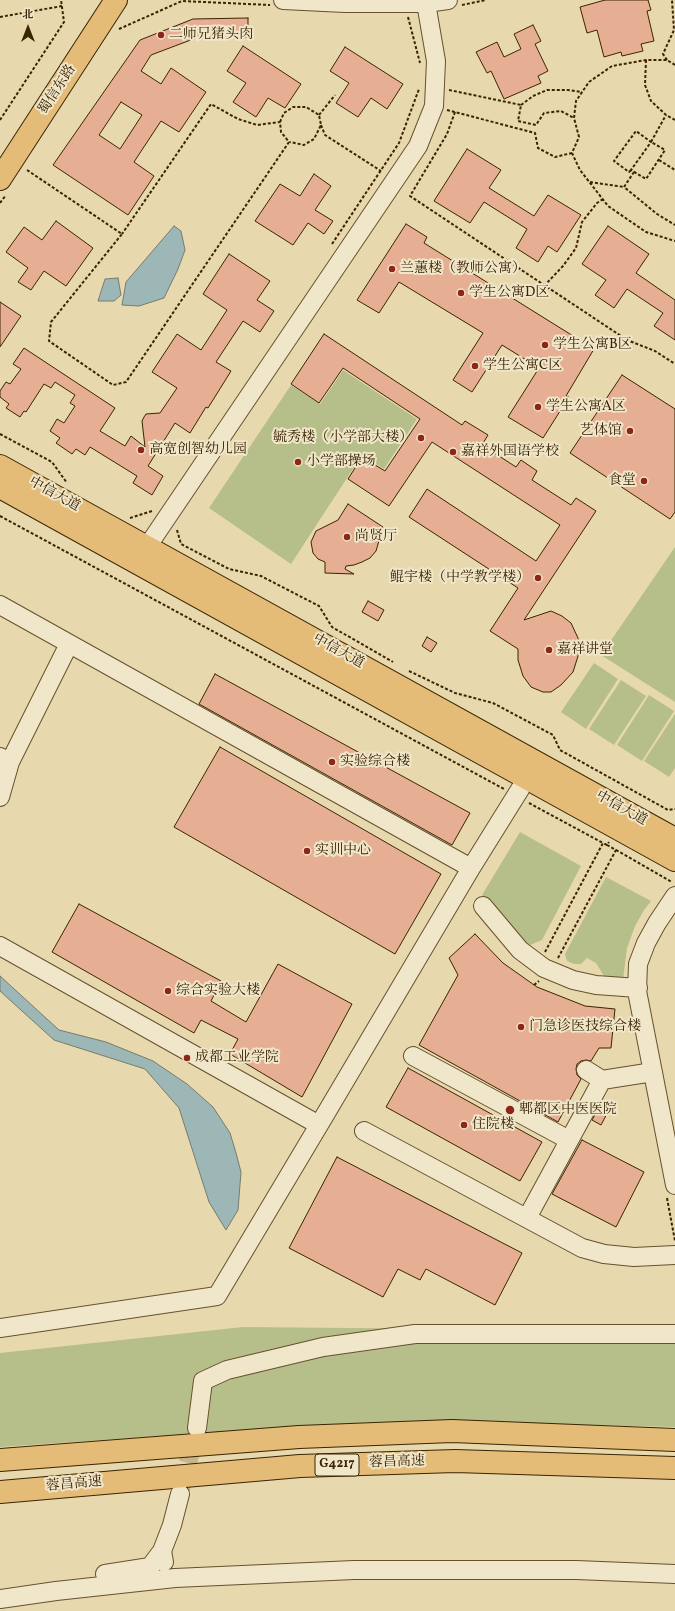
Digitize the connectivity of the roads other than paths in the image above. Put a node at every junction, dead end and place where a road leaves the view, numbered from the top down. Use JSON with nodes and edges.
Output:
{"nodes":[{"id":1,"x":101,"y":0,"type":"edge"},
{"id":2,"x":116,"y":0,"type":"edge"},
{"id":3,"x":279,"y":3,"type":"edge"},
{"id":4,"x":426,"y":3,"type":"junction"},
{"id":5,"x":452,"y":3,"type":"edge"},
{"id":6,"x":0,"y":152,"type":"edge"},
{"id":7,"x":4,"y":185,"type":"edge"},
{"id":8,"x":0,"y":466,"type":"edge"},
{"id":9,"x":0,"y":487,"type":"edge"},
{"id":10,"x":147,"y":547,"type":"junction"},
{"id":11,"x":0,"y":605,"type":"edge"},
{"id":12,"x":69,"y":644,"type":"junction"},
{"id":13,"x":5,"y":759,"type":"edge"},
{"id":14,"x":521,"y":787,"type":"junction"},
{"id":15,"x":0,"y":797,"type":"edge"},
{"id":16,"x":613,"y":832,"type":"junction"},
{"id":17,"x":675,"y":839,"type":"edge"},
{"id":18,"x":675,"y":860,"type":"edge"},
{"id":19,"x":471,"y":868,"type":"junction"},
{"id":20,"x":675,"y":896,"type":"edge"},
{"id":21,"x":483,"y":906,"type":"dead end"},
{"id":22,"x":0,"y":946,"type":"edge"},
{"id":23,"x":638,"y":988,"type":"junction"},
{"id":24,"x":413,"y":1056,"type":"dead end"},
{"id":25,"x":586,"y":1070,"type":"dead end"},
{"id":26,"x":653,"y":1072,"type":"junction"},
{"id":27,"x":602,"y":1080,"type":"junction"},
{"id":28,"x":319,"y":1125,"type":"junction"},
{"id":29,"x":364,"y":1131,"type":"dead end"},
{"id":30,"x":569,"y":1140,"type":"junction"},
{"id":31,"x":675,"y":1185,"type":"edge"},
{"id":32,"x":527,"y":1218,"type":"junction"},
{"id":33,"x":675,"y":1255,"type":"edge"},
{"id":34,"x":0,"y":1328,"type":"edge"},
{"id":35,"x":675,"y":1334,"type":"edge"},
{"id":36,"x":197,"y":1428,"type":"tunnel mouth"},
{"id":37,"x":675,"y":1440,"type":"edge"},
{"id":38,"x":0,"y":1460,"type":"edge"},
{"id":39,"x":675,"y":1468,"type":"edge"},
{"id":40,"x":0,"y":1492,"type":"edge"},
{"id":41,"x":180,"y":1494,"type":"tunnel mouth"},
{"id":42,"x":162,"y":1551,"type":"junction"},
{"id":43,"x":675,"y":1574,"type":"edge"},
{"id":44,"x":175,"y":1578,"type":"junction"},
{"id":45,"x":56,"y":1591,"type":"junction"},
{"id":46,"x":0,"y":1599,"type":"edge"}],
"edges":[{"from":1,"to":6,"type":"main road","name":"蜀信东路"},
{"from":2,"to":7,"type":"main road","name":"蜀信东路"},
{"from":3,"to":4,"type":"street"},
{"from":4,"to":5,"type":"street"},
{"from":4,"to":10,"type":"street"},
{"from":8,"to":10,"type":"main road","name":"中信大道"},
{"from":9,"to":14,"type":"main road","name":"中信大道"},
{"from":10,"to":16,"type":"main road","name":"中信大道"},
{"from":11,"to":12,"type":"street"},
{"from":12,"to":13,"type":"street"},
{"from":12,"to":19,"type":"street"},
{"from":13,"to":15,"type":"street"},
{"from":14,"to":16,"type":"main road","name":"中信大道"},
{"from":14,"to":19,"type":"street"},
{"from":16,"to":17,"type":"main road","name":"中信大道"},
{"from":16,"to":18,"type":"main road","name":"中信大道"},
{"from":19,"to":28,"type":"street"},
{"from":20,"to":23,"type":"street"},
{"from":21,"to":23,"type":"street"},
{"from":22,"to":28,"type":"street"},
{"from":23,"to":26,"type":"street"},
{"from":24,"to":30,"type":"street"},
{"from":25,"to":27,"type":"street"},
{"from":26,"to":27,"type":"street"},
{"from":26,"to":31,"type":"street"},
{"from":27,"to":30,"type":"street"},
{"from":28,"to":34,"type":"street"},
{"from":29,"to":32,"type":"street"},
{"from":30,"to":32,"type":"street"},
{"from":32,"to":33,"type":"street"},
{"from":35,"to":36,"type":"street"},
{"from":37,"to":38,"type":"main road","name":"蓉昌高速","number":"G4217"},
{"from":39,"to":40,"type":"main road","name":"蓉昌高速","number":"G4217"},
{"from":41,"to":42,"type":"street"},
{"from":42,"to":44,"type":"street"},
{"from":42,"to":45,"type":"street"},
{"from":43,"to":44,"type":"street"},
{"from":44,"to":45,"type":"street"},
{"from":45,"to":46,"type":"street"}]}
